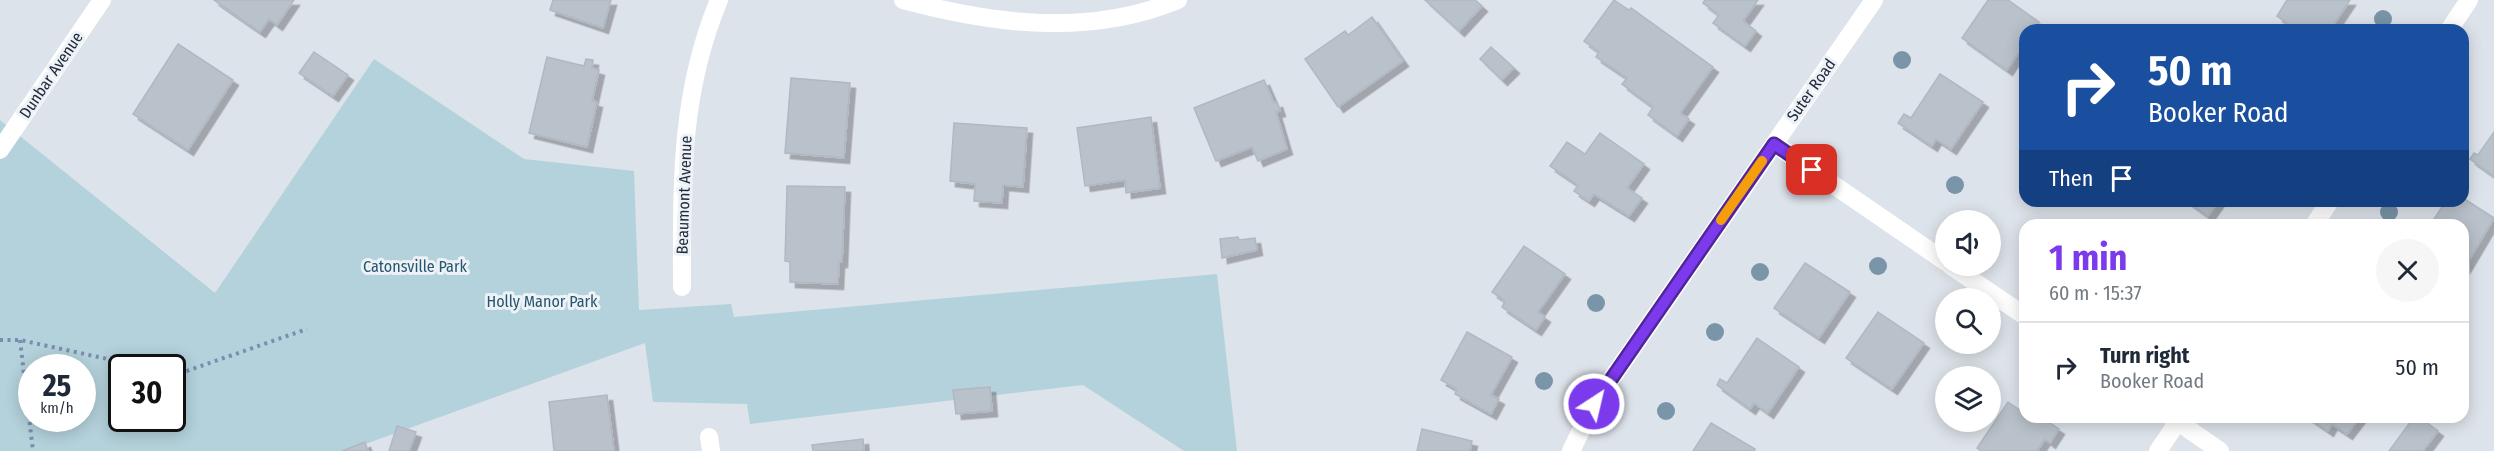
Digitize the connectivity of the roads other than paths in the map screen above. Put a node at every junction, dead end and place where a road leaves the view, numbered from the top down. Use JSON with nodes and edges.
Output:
{"nodes":[{"id":1,"x":102,"y":0,"type":"edge"},
{"id":2,"x":719,"y":0,"type":"edge"},
{"id":3,"x":903,"y":0,"type":"edge"},
{"id":4,"x":1178,"y":0,"type":"edge"},
{"id":5,"x":1874,"y":0,"type":"edge"},
{"id":6,"x":2469,"y":0,"type":"edge"},
{"id":7,"x":2453,"y":24,"type":"edge"},
{"id":8,"x":1774,"y":144,"type":"junction"},
{"id":9,"x":0,"y":150,"type":"edge"},
{"id":10,"x":1935,"y":254,"type":"edge"},
{"id":11,"x":1966,"y":276,"type":"edge"},
{"id":12,"x":681,"y":287,"type":"dead end"},
{"id":13,"x":2019,"y":312,"type":"edge"},
{"id":14,"x":2174,"y":423,"type":"edge"},
{"id":15,"x":2184,"y":423,"type":"edge"},
{"id":16,"x":1571,"y":451,"type":"edge"},
{"id":17,"x":2158,"y":451,"type":"edge"},
{"id":18,"x":2220,"y":451,"type":"edge"}],
"edges":[{"from":1,"to":9,"type":"street","name":"Dunbar Avenue"},
{"from":2,"to":12,"type":"street","name":"Beaumont Avenue"},
{"from":3,"to":4,"type":"street"},
{"from":5,"to":8,"type":"street","name":"Suter Road"},
{"from":6,"to":7,"type":"street"},
{"from":8,"to":10,"type":"street"},
{"from":8,"to":16,"type":"street","name":"Suter Road"},
{"from":11,"to":13,"type":"street"},
{"from":14,"to":17,"type":"street"},
{"from":15,"to":18,"type":"street"}]}
